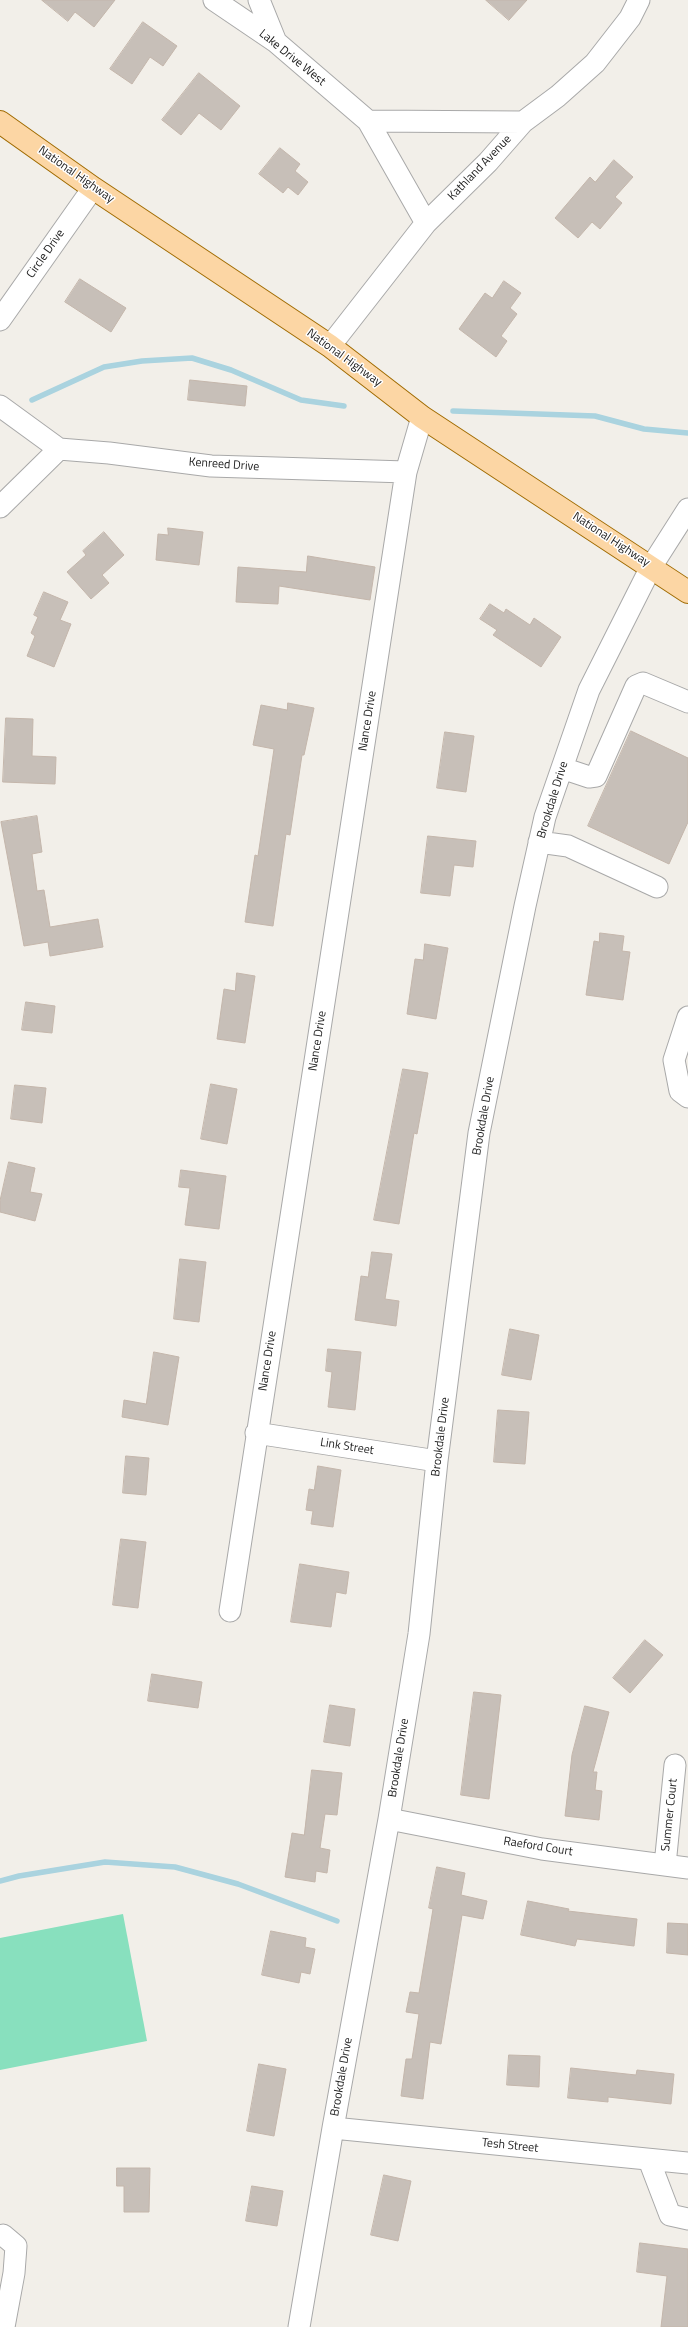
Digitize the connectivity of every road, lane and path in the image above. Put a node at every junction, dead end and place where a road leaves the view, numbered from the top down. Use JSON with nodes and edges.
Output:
{"nodes":[{"id":1,"x":214,"y":0,"type":"edge"},
{"id":2,"x":259,"y":0,"type":"edge"},
{"id":3,"x":638,"y":0,"type":"edge"},
{"id":4,"x":276,"y":42,"type":"junction"},
{"id":5,"x":368,"y":121,"type":"junction"},
{"id":6,"x":0,"y":122,"type":"edge"},
{"id":7,"x":523,"y":122,"type":"junction"},
{"id":8,"x":93,"y":188,"type":"junction"},
{"id":9,"x":426,"y":223,"type":"junction"},
{"id":10,"x":0,"y":320,"type":"edge"},
{"id":11,"x":330,"y":346,"type":"junction"},
{"id":12,"x":0,"y":406,"type":"edge"},
{"id":13,"x":422,"y":417,"type":"junction"},
{"id":14,"x":59,"y":449,"type":"junction"},
{"id":15,"x":406,"y":472,"type":"junction"},
{"id":16,"x":0,"y":506,"type":"edge"},
{"id":17,"x":688,"y":509,"type":"edge"},
{"id":18,"x":651,"y":567,"type":"junction"},
{"id":19,"x":688,"y":592,"type":"edge"},
{"id":20,"x":688,"y":702,"type":"edge"},
{"id":21,"x":562,"y":768,"type":"junction"},
{"id":22,"x":539,"y":842,"type":"junction"},
{"id":23,"x":657,"y":887,"type":"dead end"},
{"id":24,"x":688,"y":1017,"type":"edge"},
{"id":25,"x":688,"y":1096,"type":"edge"},
{"id":26,"x":256,"y":1433,"type":"junction"},
{"id":27,"x":438,"y":1461,"type":"junction"},
{"id":28,"x":230,"y":1611,"type":"dead end"},
{"id":29,"x":675,"y":1765,"type":"dead end"},
{"id":30,"x":389,"y":1819,"type":"junction"},
{"id":31,"x":665,"y":1865,"type":"junction"},
{"id":32,"x":688,"y":1868,"type":"edge"},
{"id":33,"x":333,"y":2128,"type":"junction"},
{"id":34,"x":649,"y":2160,"type":"junction"},
{"id":35,"x":688,"y":2163,"type":"edge"},
{"id":36,"x":688,"y":2219,"type":"edge"},
{"id":37,"x":0,"y":2236,"type":"edge"},
{"id":38,"x":4,"y":2327,"type":"edge"},
{"id":39,"x":299,"y":2327,"type":"edge"}],
"edges":[{"from":1,"to":4,"type":"street","name":"Lake Drive West"},
{"from":2,"to":4,"type":"street"},
{"from":3,"to":7,"type":"street","name":"Kathland Avenue"},
{"from":4,"to":5,"type":"street","name":"Lake Drive West"},
{"from":5,"to":7,"type":"street"},
{"from":5,"to":9,"type":"street","name":"Lake Drive West"},
{"from":6,"to":8,"type":"main road","name":"National Highway"},
{"from":7,"to":9,"type":"street","name":"Kathland Avenue"},
{"from":8,"to":10,"type":"street","name":"Circle Drive"},
{"from":8,"to":11,"type":"main road","name":"National Highway"},
{"from":9,"to":11,"type":"street","name":"Kathland Avenue"},
{"from":11,"to":13,"type":"main road","name":"National Highway"},
{"from":12,"to":14,"type":"street"},
{"from":13,"to":15,"type":"street"},
{"from":13,"to":18,"type":"main road","name":"National Highway"},
{"from":14,"to":15,"type":"street","name":"Kenreed Drive"},
{"from":14,"to":16,"type":"street"},
{"from":15,"to":26,"type":"street","name":"Nance Drive"},
{"from":17,"to":18,"type":"street","name":"Brookdale Drive"},
{"from":18,"to":19,"type":"main road","name":"National Highway"},
{"from":18,"to":21,"type":"street","name":"Brookdale Drive"},
{"from":20,"to":21,"type":"street"},
{"from":21,"to":22,"type":"street","name":"Brookdale Drive"},
{"from":22,"to":23,"type":"street"},
{"from":22,"to":27,"type":"street","name":"Brookdale Drive"},
{"from":24,"to":25,"type":"street"},
{"from":26,"to":27,"type":"street","name":"Link Street"},
{"from":26,"to":28,"type":"street","name":"Nance Drive"},
{"from":27,"to":30,"type":"street","name":"Brookdale Drive"},
{"from":29,"to":31,"type":"street","name":"Summer Court"},
{"from":30,"to":31,"type":"street","name":"Raeford Court"},
{"from":30,"to":33,"type":"street","name":"Brookdale Drive"},
{"from":31,"to":32,"type":"street","name":"Raeford Court"},
{"from":33,"to":34,"type":"street","name":"Tesh Street"},
{"from":33,"to":39,"type":"street","name":"Brookdale Drive"},
{"from":34,"to":35,"type":"street","name":"Tesh Street"},
{"from":34,"to":36,"type":"street"},
{"from":37,"to":38,"type":"street"}]}
